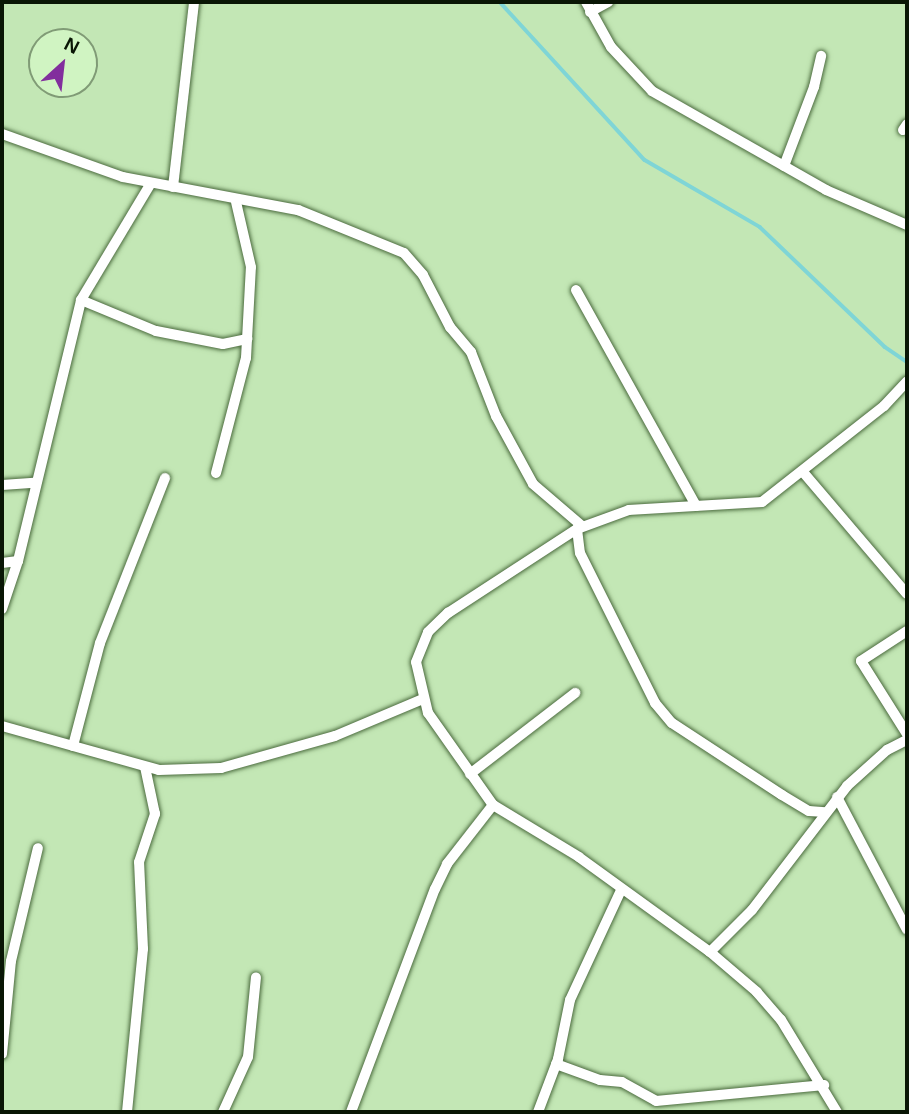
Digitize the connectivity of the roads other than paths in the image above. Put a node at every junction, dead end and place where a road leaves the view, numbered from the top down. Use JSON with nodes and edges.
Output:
{"nodes":[{"id":1,"x":194,"y":2,"type":"edge"},
{"id":2,"x":608,"y":2,"type":"edge"},
{"id":3,"x":588,"y":7,"type":"edge"},
{"id":4,"x":821,"y":56,"type":"dead end"},
{"id":5,"x":2,"y":134,"type":"edge"},
{"id":6,"x":784,"y":166,"type":"junction"},
{"id":7,"x":151,"y":183,"type":"junction"},
{"id":8,"x":173,"y":187,"type":"junction"},
{"id":9,"x":236,"y":202,"type":"junction"},
{"id":10,"x":907,"y":225,"type":"edge"},
{"id":11,"x":576,"y":290,"type":"dead end"},
{"id":12,"x":81,"y":300,"type":"junction"},
{"id":13,"x":247,"y":340,"type":"junction"},
{"id":14,"x":907,"y":381,"type":"edge"},
{"id":15,"x":803,"y":472,"type":"junction"},
{"id":16,"x":216,"y":473,"type":"dead end"},
{"id":17,"x":165,"y":478,"type":"dead end"},
{"id":18,"x":34,"y":483,"type":"junction"},
{"id":19,"x":2,"y":485,"type":"edge"},
{"id":20,"x":696,"y":506,"type":"junction"},
{"id":21,"x":580,"y":527,"type":"junction"},
{"id":22,"x":18,"y":561,"type":"junction"},
{"id":23,"x":2,"y":563,"type":"edge"},
{"id":24,"x":907,"y":594,"type":"edge"},
{"id":25,"x":2,"y":609,"type":"edge"},
{"id":26,"x":907,"y":631,"type":"edge"},
{"id":27,"x":575,"y":693,"type":"dead end"},
{"id":28,"x":423,"y":699,"type":"junction"},
{"id":29,"x":2,"y":726,"type":"edge"},
{"id":30,"x":907,"y":734,"type":"edge"},
{"id":31,"x":907,"y":740,"type":"edge"},
{"id":32,"x":74,"y":746,"type":"junction"},
{"id":33,"x":145,"y":767,"type":"junction"},
{"id":34,"x":470,"y":774,"type":"junction"},
{"id":35,"x":837,"y":797,"type":"junction"},
{"id":36,"x":493,"y":805,"type":"junction"},
{"id":37,"x":825,"y":813,"type":"junction"},
{"id":38,"x":38,"y":849,"type":"dead end"},
{"id":39,"x":621,"y":890,"type":"junction"},
{"id":40,"x":907,"y":930,"type":"edge"},
{"id":41,"x":710,"y":952,"type":"junction"},
{"id":42,"x":256,"y":976,"type":"dead end"},
{"id":43,"x":2,"y":1054,"type":"edge"},
{"id":44,"x":556,"y":1064,"type":"junction"},
{"id":45,"x":824,"y":1085,"type":"junction"},
{"id":46,"x":127,"y":1112,"type":"edge"},
{"id":47,"x":223,"y":1112,"type":"edge"},
{"id":48,"x":351,"y":1112,"type":"edge"},
{"id":49,"x":538,"y":1112,"type":"edge"},
{"id":50,"x":837,"y":1112,"type":"edge"}],
"edges":[{"from":1,"to":8,"type":"street"},
{"from":2,"to":3,"type":"street"},
{"from":3,"to":6,"type":"street"},
{"from":4,"to":6,"type":"street"},
{"from":5,"to":7,"type":"street"},
{"from":6,"to":10,"type":"street"},
{"from":7,"to":8,"type":"street"},
{"from":7,"to":12,"type":"street"},
{"from":8,"to":9,"type":"street"},
{"from":9,"to":13,"type":"street"},
{"from":9,"to":21,"type":"street"},
{"from":11,"to":20,"type":"street"},
{"from":12,"to":13,"type":"street"},
{"from":12,"to":18,"type":"street"},
{"from":13,"to":16,"type":"street"},
{"from":14,"to":15,"type":"street"},
{"from":15,"to":20,"type":"street"},
{"from":15,"to":24,"type":"street"},
{"from":17,"to":32,"type":"street"},
{"from":18,"to":19,"type":"street"},
{"from":18,"to":22,"type":"street"},
{"from":20,"to":21,"type":"street"},
{"from":21,"to":28,"type":"street"},
{"from":21,"to":37,"type":"street"},
{"from":22,"to":23,"type":"street"},
{"from":22,"to":25,"type":"street"},
{"from":26,"to":30,"type":"street"},
{"from":27,"to":34,"type":"street"},
{"from":28,"to":33,"type":"street"},
{"from":28,"to":34,"type":"street"},
{"from":29,"to":32,"type":"street"},
{"from":31,"to":35,"type":"street"},
{"from":32,"to":33,"type":"street"},
{"from":33,"to":46,"type":"street"},
{"from":34,"to":36,"type":"street"},
{"from":35,"to":37,"type":"street"},
{"from":35,"to":40,"type":"street"},
{"from":36,"to":39,"type":"street"},
{"from":36,"to":48,"type":"street"},
{"from":37,"to":41,"type":"street"},
{"from":38,"to":43,"type":"street"},
{"from":39,"to":41,"type":"street"},
{"from":39,"to":44,"type":"street"},
{"from":41,"to":45,"type":"street"},
{"from":42,"to":47,"type":"street"},
{"from":44,"to":45,"type":"street"},
{"from":44,"to":49,"type":"street"},
{"from":45,"to":50,"type":"street"}]}
